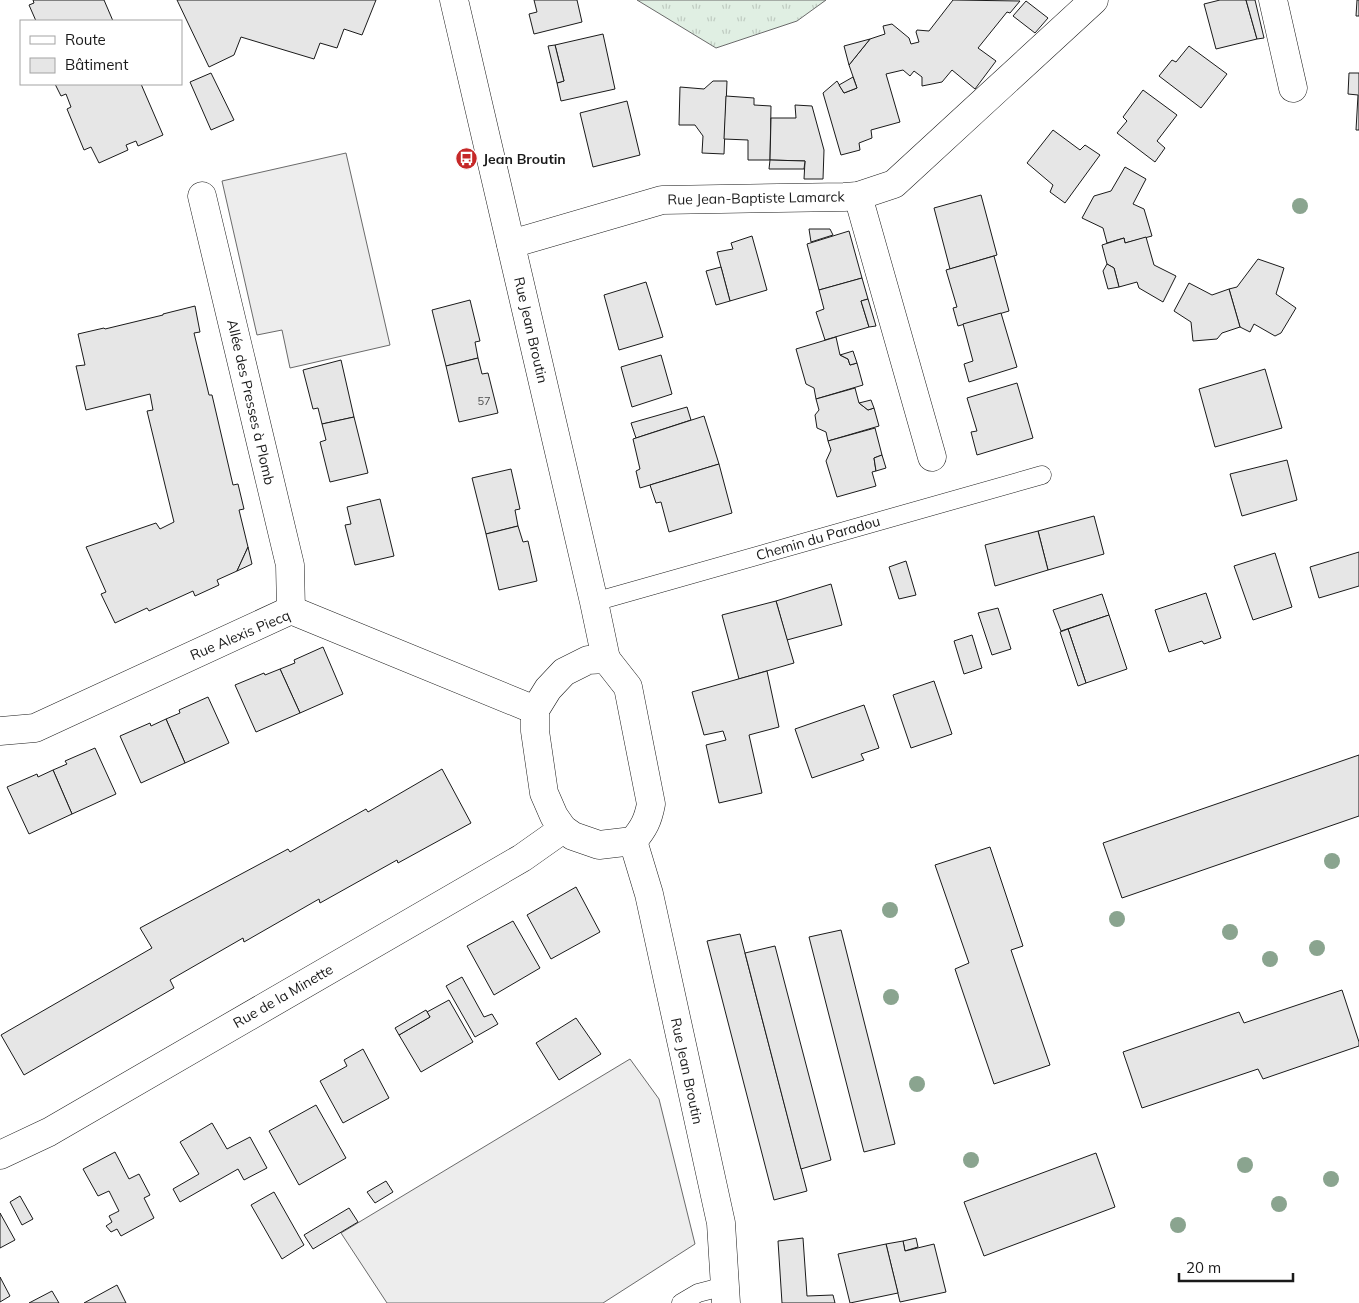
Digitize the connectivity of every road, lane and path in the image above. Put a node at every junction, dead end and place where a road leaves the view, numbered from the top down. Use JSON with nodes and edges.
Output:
{"nodes":[{"id":1,"x":454,"y":0,"type":"edge"},
{"id":2,"x":1094,"y":0,"type":"edge"},
{"id":3,"x":1273,"y":0,"type":"edge"},
{"id":4,"x":1292,"y":88,"type":"dead end"},
{"id":5,"x":202,"y":196,"type":"dead end"},
{"id":6,"x":858,"y":196,"type":"junction"},
{"id":7,"x":511,"y":244,"type":"junction"},
{"id":8,"x":932,"y":457,"type":"dead end"},
{"id":9,"x":1042,"y":475,"type":"dead end"},
{"id":10,"x":594,"y":602,"type":"junction"},
{"id":11,"x":291,"y":610,"type":"junction"},
{"id":12,"x":606,"y":659,"type":"junction"},
{"id":13,"x":535,"y":710,"type":"junction"},
{"id":14,"x":0,"y":731,"type":"edge"},
{"id":15,"x":563,"y":829,"type":"junction"},
{"id":16,"x":633,"y":841,"type":"junction"},
{"id":17,"x":0,"y":1155,"type":"edge"},
{"id":18,"x":726,"y":1294,"type":"edge"},
{"id":19,"x":681,"y":1303,"type":"edge"}],
"edges":[{"from":1,"to":7,"type":"street","name":"Rue Jean Broutin"},
{"from":2,"to":6,"type":"street","name":"Rue Jean-Baptiste Lamarck"},
{"from":3,"to":4,"type":"street"},
{"from":5,"to":11,"type":"street","name":"Allée des Presses à Plomb"},
{"from":6,"to":7,"type":"street","name":"Rue Jean-Baptiste Lamarck"},
{"from":6,"to":8,"type":"street","name":"Rue Jean-Baptiste Lamarck"},
{"from":7,"to":10,"type":"street","name":"Rue Jean Broutin"},
{"from":9,"to":10,"type":"lane","name":"Chemin du Paradou"},
{"from":10,"to":12,"type":"street","name":"Rue Jean Broutin"},
{"from":11,"to":13,"type":"street","name":"Rue Alexis Piecq"},
{"from":11,"to":14,"type":"street","name":"Rue Alexis Piecq"},
{"from":12,"to":13,"type":"street"},
{"from":12,"to":16,"type":"street"},
{"from":13,"to":15,"type":"street"},
{"from":15,"to":16,"type":"street"},
{"from":15,"to":17,"type":"street","name":"Rue de la Minette"},
{"from":16,"to":18,"type":"street","name":"Rue Jean Broutin"},
{"from":18,"to":19,"type":"lane"}]}
